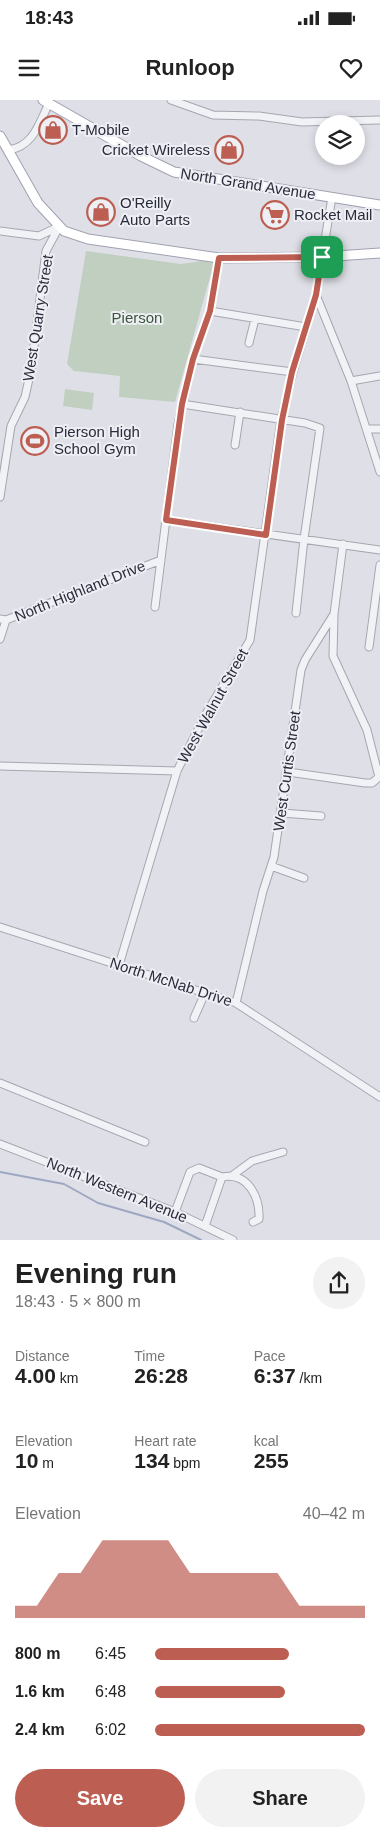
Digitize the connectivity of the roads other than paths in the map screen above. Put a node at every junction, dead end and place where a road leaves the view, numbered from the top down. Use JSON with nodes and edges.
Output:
{"nodes":[{"id":1,"x":171,"y":100,"type":"edge"},
{"id":2,"x":46,"y":102,"type":"edge"},
{"id":3,"x":380,"y":120,"type":"edge"},
{"id":4,"x":0,"y":136,"type":"edge"},
{"id":5,"x":8,"y":150,"type":"junction"},
{"id":6,"x":332,"y":197,"type":"junction"},
{"id":7,"x":380,"y":205,"type":"edge"},
{"id":8,"x":58,"y":227,"type":"junction"},
{"id":9,"x":0,"y":231,"type":"edge"},
{"id":10,"x":380,"y":253,"type":"edge"},
{"id":11,"x":322,"y":257,"type":"junction"},
{"id":12,"x":219,"y":258,"type":"junction"},
{"id":13,"x":316,"y":295,"type":"junction"},
{"id":14,"x":210,"y":311,"type":"junction"},
{"id":15,"x":255,"y":319,"type":"junction"},
{"id":16,"x":306,"y":327,"type":"junction"},
{"id":17,"x":249,"y":343,"type":"dead end"},
{"id":18,"x":193,"y":359,"type":"junction"},
{"id":19,"x":292,"y":372,"type":"junction"},
{"id":20,"x":380,"y":376,"type":"edge"},
{"id":21,"x":351,"y":381,"type":"junction"},
{"id":22,"x":182,"y":404,"type":"junction"},
{"id":23,"x":240,"y":412,"type":"junction"},
{"id":24,"x":282,"y":420,"type":"junction"},
{"id":25,"x":366,"y":429,"type":"junction"},
{"id":26,"x":380,"y":429,"type":"edge"},
{"id":27,"x":235,"y":445,"type":"dead end"},
{"id":28,"x":380,"y":472,"type":"edge"},
{"id":29,"x":0,"y":497,"type":"edge"},
{"id":30,"x":166,"y":520,"type":"junction"},
{"id":31,"x":266,"y":535,"type":"junction"},
{"id":32,"x":304,"y":539,"type":"junction"},
{"id":33,"x":342,"y":544,"type":"junction"},
{"id":34,"x":380,"y":550,"type":"edge"},
{"id":35,"x":161,"y":560,"type":"junction"},
{"id":36,"x":380,"y":565,"type":"edge"},
{"id":37,"x":155,"y":607,"type":"dead end"},
{"id":38,"x":377,"y":609,"type":"edge"},
{"id":39,"x":296,"y":613,"type":"dead end"},
{"id":40,"x":334,"y":614,"type":"junction"},
{"id":41,"x":3,"y":619,"type":"edge"},
{"id":42,"x":0,"y":639,"type":"edge"},
{"id":43,"x":369,"y":647,"type":"dead end"},
{"id":44,"x":0,"y":766,"type":"edge"},
{"id":45,"x":177,"y":771,"type":"junction"},
{"id":46,"x":288,"y":772,"type":"junction"},
{"id":47,"x":282,"y":813,"type":"junction"},
{"id":48,"x":321,"y":816,"type":"dead end"},
{"id":49,"x":271,"y":866,"type":"junction"},
{"id":50,"x":304,"y":878,"type":"dead end"},
{"id":51,"x":0,"y":927,"type":"edge"},
{"id":52,"x":119,"y":965,"type":"junction"},
{"id":53,"x":205,"y":993,"type":"junction"},
{"id":54,"x":236,"y":1002,"type":"junction"},
{"id":55,"x":194,"y":1018,"type":"dead end"},
{"id":56,"x":0,"y":1083,"type":"edge"},
{"id":57,"x":380,"y":1097,"type":"edge"},
{"id":58,"x":145,"y":1142,"type":"dead end"},
{"id":59,"x":0,"y":1144,"type":"edge"},
{"id":60,"x":283,"y":1152,"type":"dead end"},
{"id":61,"x":233,"y":1175,"type":"junction"},
{"id":62,"x":222,"y":1177,"type":"junction"},
{"id":63,"x":175,"y":1212,"type":"junction"},
{"id":64,"x":253,"y":1222,"type":"dead end"},
{"id":65,"x":205,"y":1226,"type":"junction"},
{"id":66,"x":232,"y":1240,"type":"edge"}],
"edges":[{"from":1,"to":3,"type":"street"},
{"from":2,"to":5,"type":"street"},
{"from":2,"to":6,"type":"main road","name":"North Grand Avenue"},
{"from":4,"to":5,"type":"main road"},
{"from":5,"to":8,"type":"main road"},
{"from":6,"to":7,"type":"main road","name":"North Grand Avenue"},
{"from":6,"to":11,"type":"street","name":"West Walnut Street"},
{"from":8,"to":9,"type":"street"},
{"from":8,"to":12,"type":"main road"},
{"from":8,"to":29,"type":"street","name":"West Quarry Street"},
{"from":10,"to":11,"type":"main road"},
{"from":11,"to":12,"type":"main road"},
{"from":11,"to":13,"type":"street","name":"West Walnut Street"},
{"from":12,"to":14,"type":"street"},
{"from":13,"to":16,"type":"street","name":"West Walnut Street"},
{"from":13,"to":21,"type":"street"},
{"from":14,"to":15,"type":"street"},
{"from":14,"to":18,"type":"street"},
{"from":15,"to":16,"type":"street"},
{"from":15,"to":17,"type":"street"},
{"from":16,"to":19,"type":"street","name":"West Walnut Street"},
{"from":18,"to":19,"type":"street"},
{"from":18,"to":22,"type":"street"},
{"from":19,"to":24,"type":"street","name":"West Walnut Street"},
{"from":20,"to":21,"type":"street"},
{"from":21,"to":25,"type":"street"},
{"from":22,"to":23,"type":"street"},
{"from":22,"to":30,"type":"street"},
{"from":23,"to":24,"type":"street"},
{"from":23,"to":27,"type":"street"},
{"from":24,"to":31,"type":"street","name":"West Walnut Street"},
{"from":24,"to":32,"type":"street"},
{"from":25,"to":26,"type":"street"},
{"from":25,"to":28,"type":"street"},
{"from":30,"to":31,"type":"street"},
{"from":30,"to":35,"type":"street"},
{"from":31,"to":32,"type":"street"},
{"from":31,"to":45,"type":"street","name":"West Walnut Street"},
{"from":32,"to":33,"type":"street"},
{"from":32,"to":39,"type":"street"},
{"from":33,"to":34,"type":"street"},
{"from":33,"to":40,"type":"street","name":"West Curtis Street"},
{"from":35,"to":37,"type":"street"},
{"from":35,"to":41,"type":"street","name":"North Highland Drive"},
{"from":36,"to":38,"type":"street"},
{"from":38,"to":43,"type":"street"},
{"from":40,"to":46,"type":"street","name":"West Curtis Street"},
{"from":40,"to":46,"type":"street"},
{"from":41,"to":42,"type":"street"},
{"from":44,"to":45,"type":"street"},
{"from":45,"to":52,"type":"street","name":"West Walnut Street"},
{"from":46,"to":47,"type":"street","name":"West Curtis Street"},
{"from":47,"to":48,"type":"street"},
{"from":47,"to":49,"type":"street","name":"West Curtis Street"},
{"from":49,"to":50,"type":"street"},
{"from":49,"to":54,"type":"street","name":"West Curtis Street"},
{"from":51,"to":52,"type":"street","name":"North McNab Drive"},
{"from":52,"to":53,"type":"street","name":"North McNab Drive"},
{"from":53,"to":54,"type":"street","name":"North McNab Drive"},
{"from":53,"to":55,"type":"street"},
{"from":54,"to":57,"type":"street","name":"North McNab Drive"},
{"from":56,"to":58,"type":"street"},
{"from":59,"to":63,"type":"street","name":"North Western Avenue"},
{"from":60,"to":61,"type":"street"},
{"from":61,"to":62,"type":"street"},
{"from":61,"to":64,"type":"street"},
{"from":62,"to":63,"type":"street"},
{"from":62,"to":65,"type":"street"},
{"from":63,"to":65,"type":"street","name":"North Western Avenue"},
{"from":65,"to":66,"type":"street","name":"North Western Avenue"}]}
